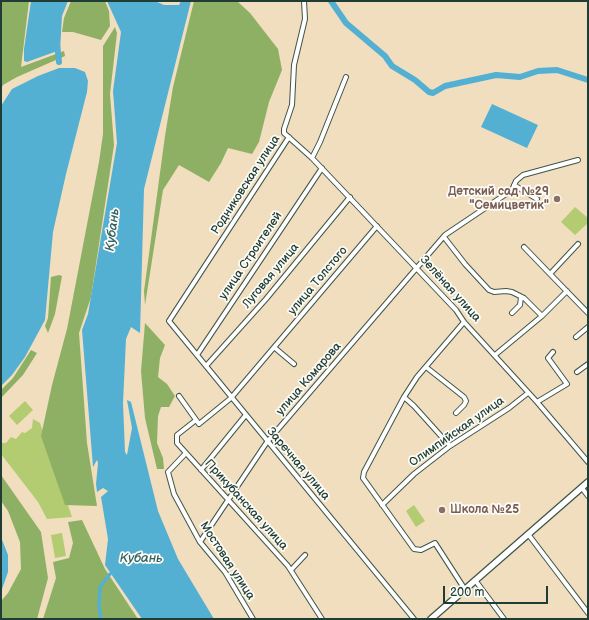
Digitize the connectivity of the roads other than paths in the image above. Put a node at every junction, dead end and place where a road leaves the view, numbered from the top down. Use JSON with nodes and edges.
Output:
{"nodes":[{"id":1,"x":304,"y":1,"type":"edge"},
{"id":2,"x":346,"y":77,"type":"dead end"},
{"id":3,"x":289,"y":137,"type":"junction"},
{"id":4,"x":312,"y":158,"type":"junction"},
{"id":5,"x":578,"y":160,"type":"dead end"},
{"id":6,"x":322,"y":168,"type":"junction"},
{"id":7,"x":514,"y":185,"type":"junction"},
{"id":8,"x":350,"y":197,"type":"junction"},
{"id":9,"x":537,"y":199,"type":"dead end"},
{"id":10,"x":377,"y":226,"type":"junction"},
{"id":11,"x":444,"y":237,"type":"junction"},
{"id":12,"x":578,"y":244,"type":"dead end"},
{"id":13,"x":524,"y":247,"type":"dead end"},
{"id":14,"x":417,"y":268,"type":"junction"},
{"id":15,"x":550,"y":274,"type":"junction"},
{"id":16,"x":567,"y":291,"type":"junction"},
{"id":17,"x":521,"y":297,"type":"junction"},
{"id":18,"x":512,"y":313,"type":"dead end"},
{"id":19,"x":588,"y":313,"type":"edge"},
{"id":20,"x":542,"y":316,"type":"junction"},
{"id":21,"x":169,"y":321,"type":"joint"},
{"id":22,"x":464,"y":322,"type":"junction"},
{"id":23,"x":588,"y":327,"type":"edge"},
{"id":24,"x":576,"y":337,"type":"dead end"},
{"id":25,"x":274,"y":348,"type":"junction"},
{"id":26,"x":553,"y":352,"type":"dead end"},
{"id":27,"x":197,"y":355,"type":"junction"},
{"id":28,"x":495,"y":355,"type":"junction"},
{"id":29,"x":294,"y":364,"type":"dead end"},
{"id":30,"x":588,"y":364,"type":"edge"},
{"id":31,"x":206,"y":366,"type":"junction"},
{"id":32,"x":426,"y":367,"type":"junction"},
{"id":33,"x":577,"y":372,"type":"dead end"},
{"id":34,"x":528,"y":392,"type":"junction"},
{"id":35,"x":179,"y":396,"type":"dead end"},
{"id":36,"x":404,"y":397,"type":"junction"},
{"id":37,"x":231,"y":398,"type":"junction"},
{"id":38,"x":538,"y":402,"type":"junction"},
{"id":39,"x":456,"y":413,"type":"dead end"},
{"id":40,"x":245,"y":416,"type":"junction"},
{"id":41,"x":196,"y":420,"type":"junction"},
{"id":42,"x":267,"y":442,"type":"junction"},
{"id":43,"x":450,"y":446,"type":"junction"},
{"id":44,"x":186,"y":454,"type":"junction"},
{"id":45,"x":588,"y":462,"type":"edge"},
{"id":46,"x":201,"y":470,"type":"junction"},
{"id":47,"x":588,"y":482,"type":"edge"},
{"id":48,"x":582,"y":488,"type":"junction"},
{"id":49,"x":588,"y":496,"type":"edge"},
{"id":50,"x":228,"y":499,"type":"junction"},
{"id":51,"x":382,"y":505,"type":"junction"},
{"id":52,"x":528,"y":534,"type":"junction"},
{"id":53,"x":200,"y":542,"type":"junction"},
{"id":54,"x":305,"y":555,"type":"dead end"},
{"id":55,"x":291,"y":570,"type":"junction"},
{"id":56,"x":475,"y":580,"type":"junction"},
{"id":57,"x":464,"y":588,"type":"junction"},
{"id":58,"x":588,"y":613,"type":"edge"},
{"id":59,"x":253,"y":619,"type":"edge"},
{"id":60,"x":322,"y":619,"type":"edge"},
{"id":61,"x":414,"y":619,"type":"edge"},
{"id":62,"x":431,"y":619,"type":"edge"},
{"id":63,"x":504,"y":619,"type":"edge"}],
"edges":[{"from":1,"to":3,"type":"street","name":"Родниковская улица"},
{"from":2,"to":4,"type":"street"},
{"from":3,"to":4,"type":"street","name":"Зелёная улица"},
{"from":3,"to":21,"type":"street","name":"Родниковская улица"},
{"from":4,"to":6,"type":"street","name":"Зелёная улица"},
{"from":5,"to":7,"type":"street","name":"улица Комарова"},
{"from":6,"to":8,"type":"street","name":"Зелёная улица"},
{"from":6,"to":27,"type":"street","name":"улица Строителей"},
{"from":7,"to":9,"type":"street"},
{"from":7,"to":11,"type":"street","name":"улица Комарова"},
{"from":8,"to":10,"type":"street","name":"Зелёная улица"},
{"from":8,"to":31,"type":"street","name":"Луговая улица"},
{"from":10,"to":14,"type":"street","name":"Зелёная улица"},
{"from":10,"to":25,"type":"street","name":"улица Толстого"},
{"from":11,"to":14,"type":"street","name":"улица Комарова"},
{"from":11,"to":17,"type":"street"},
{"from":12,"to":15,"type":"street"},
{"from":13,"to":15,"type":"street"},
{"from":14,"to":22,"type":"street","name":"Зелёная улица"},
{"from":14,"to":42,"type":"street","name":"улица Комарова"},
{"from":15,"to":16,"type":"street"},
{"from":16,"to":19,"type":"street"},
{"from":16,"to":20,"type":"street"},
{"from":17,"to":18,"type":"street"},
{"from":17,"to":20,"type":"street"},
{"from":20,"to":28,"type":"street"},
{"from":21,"to":27,"type":"street","name":"Заречная улица"},
{"from":22,"to":28,"type":"street","name":"Зелёная улица"},
{"from":22,"to":32,"type":"street"},
{"from":23,"to":24,"type":"street"},
{"from":25,"to":29,"type":"street"},
{"from":25,"to":37,"type":"street","name":"улица Толстого"},
{"from":26,"to":38,"type":"street"},
{"from":27,"to":31,"type":"street","name":"Заречная улица"},
{"from":28,"to":34,"type":"street","name":"Зелёная улица"},
{"from":30,"to":33,"type":"street"},
{"from":31,"to":37,"type":"street","name":"Заречная улица"},
{"from":32,"to":36,"type":"street"},
{"from":32,"to":39,"type":"street"},
{"from":34,"to":38,"type":"street","name":"Зелёная улица"},
{"from":34,"to":43,"type":"street","name":"Олимпийская улица"},
{"from":35,"to":41,"type":"street"},
{"from":36,"to":43,"type":"street"},
{"from":36,"to":51,"type":"street"},
{"from":37,"to":40,"type":"street","name":"Заречная улица"},
{"from":37,"to":41,"type":"street","name":"улица Толстого"},
{"from":38,"to":45,"type":"street","name":"Зелёная улица"},
{"from":40,"to":42,"type":"street","name":"Заречная улица"},
{"from":40,"to":46,"type":"street"},
{"from":41,"to":44,"type":"street","name":"Прикубанская улица"},
{"from":42,"to":50,"type":"street","name":"улица Комарова"},
{"from":42,"to":61,"type":"street","name":"Заречная улица"},
{"from":43,"to":51,"type":"street","name":"Олимпийская улица"},
{"from":44,"to":46,"type":"street","name":"Прикубанская улица"},
{"from":44,"to":53,"type":"street","name":"Мостовая улица"},
{"from":46,"to":50,"type":"street","name":"Прикубанская улица"},
{"from":47,"to":48,"type":"main road"},
{"from":48,"to":49,"type":"street"},
{"from":48,"to":52,"type":"main road"},
{"from":50,"to":53,"type":"street","name":"улица Комарова"},
{"from":50,"to":55,"type":"street","name":"Прикубанская улица"},
{"from":51,"to":57,"type":"street"},
{"from":52,"to":56,"type":"main road"},
{"from":52,"to":58,"type":"street"},
{"from":53,"to":59,"type":"street","name":"Мостовая улица"},
{"from":54,"to":55,"type":"street"},
{"from":55,"to":60,"type":"street","name":"Прикубанская улица"},
{"from":56,"to":57,"type":"main road"},
{"from":56,"to":63,"type":"street"},
{"from":57,"to":62,"type":"main road"}]}
